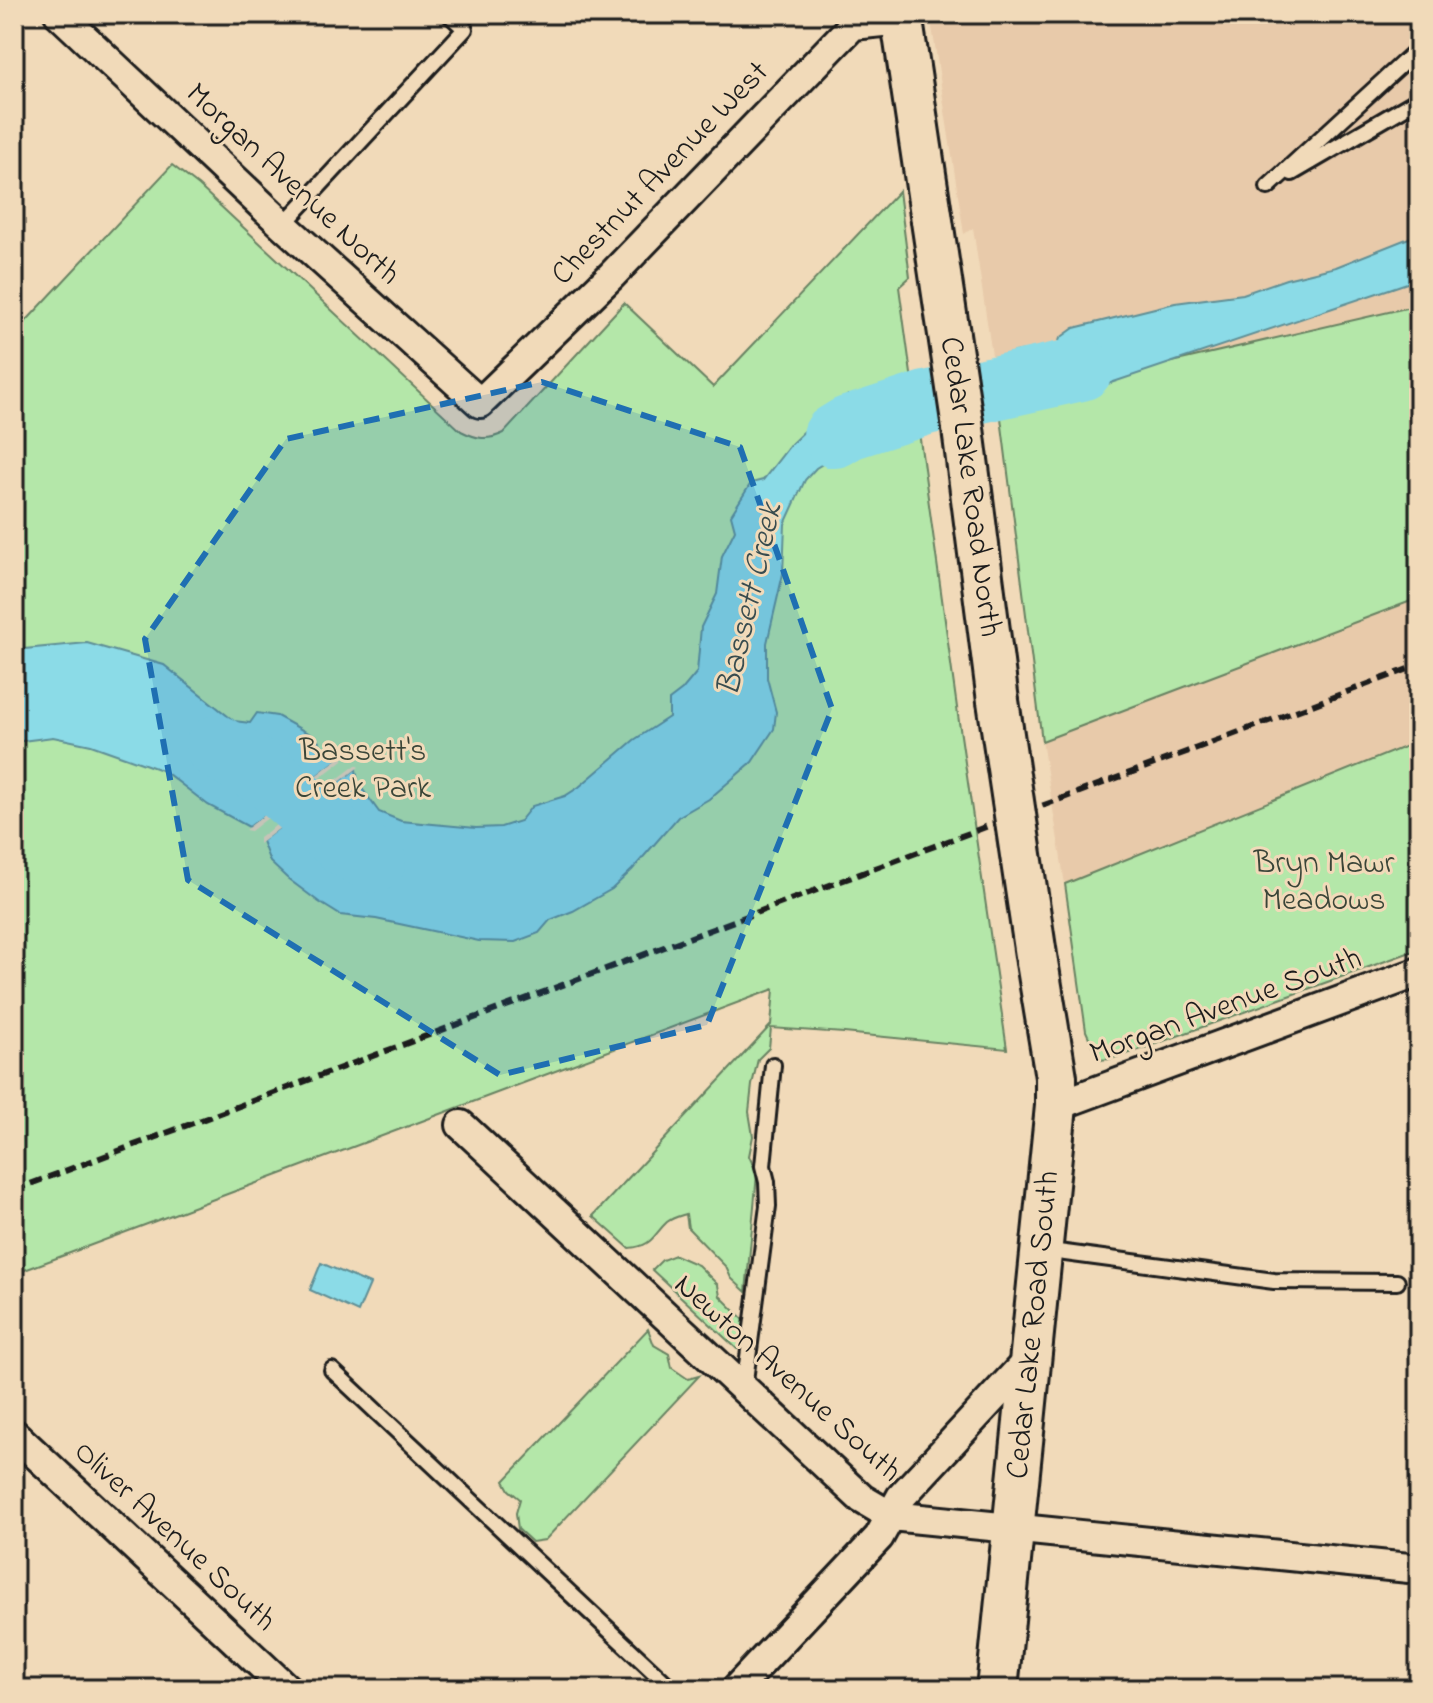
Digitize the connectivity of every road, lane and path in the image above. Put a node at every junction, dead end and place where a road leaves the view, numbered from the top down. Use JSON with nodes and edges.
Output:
{"nodes":[{"id":1,"x":59,"y":14,"type":"edge"},
{"id":2,"x":449,"y":14,"type":"edge"},
{"id":3,"x":902,"y":17,"type":"edge"},
{"id":4,"x":847,"y":19,"type":"edge"},
{"id":5,"x":1419,"y":48,"type":"edge"},
{"id":6,"x":1419,"y":99,"type":"edge"},
{"id":7,"x":283,"y":225,"type":"junction"},
{"id":8,"x":480,"y":403,"type":"joint"},
{"id":9,"x":1037,"y":962,"type":"joint"},
{"id":10,"x":1419,"y":972,"type":"edge"},
{"id":11,"x":773,"y":1065,"type":"dead end"},
{"id":12,"x":1056,"y":1106,"type":"junction"},
{"id":13,"x":461,"y":1125,"type":"dead end"},
{"id":14,"x":1043,"y":1250,"type":"junction"},
{"id":15,"x":1397,"y":1282,"type":"dead end"},
{"id":16,"x":1029,"y":1359,"type":"junction"},
{"id":17,"x":332,"y":1370,"type":"dead end"},
{"id":18,"x":744,"y":1389,"type":"junction"},
{"id":19,"x":14,"y":1434,"type":"edge"},
{"id":20,"x":891,"y":1516,"type":"junction"},
{"id":21,"x":1013,"y":1530,"type":"junction"},
{"id":22,"x":1419,"y":1569,"type":"edge"},
{"id":23,"x":287,"y":1689,"type":"edge"},
{"id":24,"x":672,"y":1689,"type":"edge"},
{"id":25,"x":736,"y":1689,"type":"edge"},
{"id":26,"x":997,"y":1689,"type":"edge"}],
"edges":[{"from":1,"to":7,"type":"street","name":"Morgan Avenue North"},
{"from":2,"to":7,"type":"lane"},
{"from":3,"to":4,"type":"street","name":"Chestnut Avenue West"},
{"from":3,"to":9,"type":"street","name":"Cedar Lake Road North","bridge":true},
{"from":4,"to":8,"type":"street","name":"Chestnut Avenue West"},
{"from":5,"to":6,"type":"lane"},
{"from":7,"to":8,"type":"street","name":"Morgan Avenue North"},
{"from":9,"to":12,"type":"street","name":"Cedar Lake Road South"},
{"from":10,"to":12,"type":"street","name":"Morgan Avenue South"},
{"from":11,"to":18,"type":"lane"},
{"from":12,"to":14,"type":"street","name":"Cedar Lake Road South"},
{"from":13,"to":18,"type":"street","name":"Newton Avenue South"},
{"from":14,"to":15,"type":"lane"},
{"from":14,"to":16,"type":"street","name":"Cedar Lake Road South"},
{"from":16,"to":20,"type":"street"},
{"from":16,"to":21,"type":"street","name":"Cedar Lake Road South"},
{"from":17,"to":24,"type":"lane"},
{"from":18,"to":20,"type":"street","name":"Newton Avenue South"},
{"from":19,"to":23,"type":"street","name":"Oliver Avenue South"},
{"from":20,"to":21,"type":"street","name":"Newton Avenue South"},
{"from":20,"to":25,"type":"street"},
{"from":21,"to":22,"type":"street","name":"Newton Avenue South"},
{"from":21,"to":26,"type":"street","name":"Cedar Lake Road South"}]}
